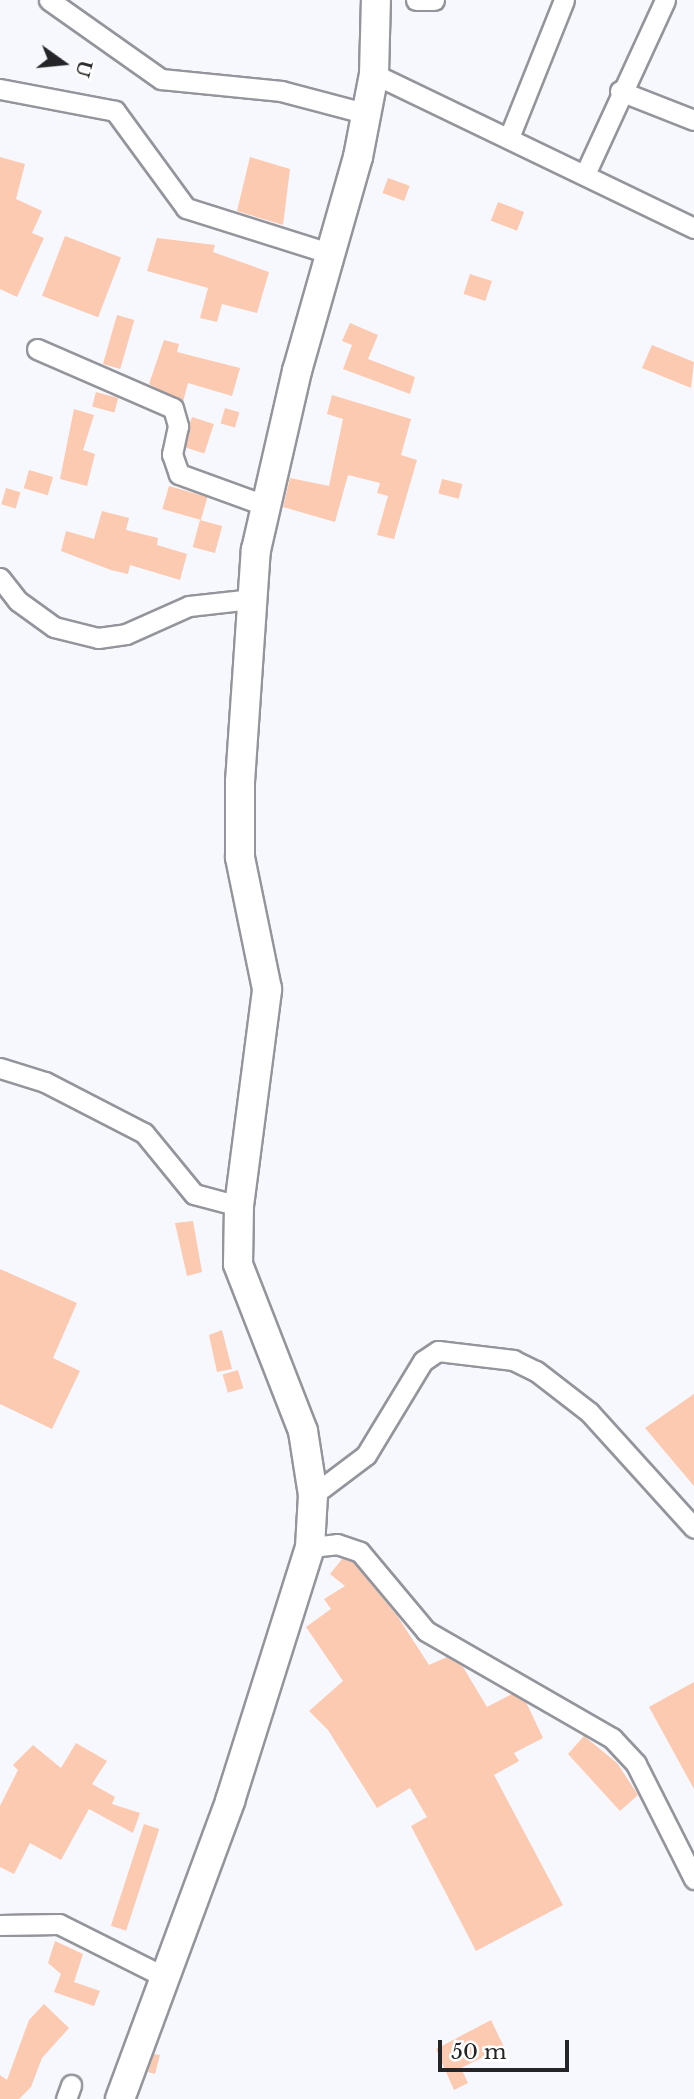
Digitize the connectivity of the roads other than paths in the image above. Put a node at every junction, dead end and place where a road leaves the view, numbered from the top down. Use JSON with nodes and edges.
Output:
{"nodes":[{"id":1,"x":49,"y":0,"type":"edge"},
{"id":2,"x":376,"y":0,"type":"edge"},
{"id":3,"x":416,"y":0,"type":"edge"},
{"id":4,"x":434,"y":0,"type":"edge"},
{"id":5,"x":564,"y":0,"type":"edge"},
{"id":6,"x":664,"y":0,"type":"edge"},
{"id":7,"x":374,"y":74,"type":"junction"},
{"id":8,"x":0,"y":89,"type":"edge"},
{"id":9,"x":620,"y":91,"type":"junction"},
{"id":10,"x":352,"y":110,"type":"junction"},
{"id":11,"x":694,"y":120,"type":"edge"},
{"id":12,"x":510,"y":135,"type":"junction"},
{"id":13,"x":586,"y":172,"type":"junction"},
{"id":14,"x":694,"y":228,"type":"edge"},
{"id":15,"x":332,"y":254,"type":"junction"},
{"id":16,"x":37,"y":349,"type":"dead end"},
{"id":17,"x":264,"y":505,"type":"junction"},
{"id":18,"x":0,"y":578,"type":"edge"},
{"id":19,"x":251,"y":599,"type":"junction"},
{"id":20,"x":0,"y":1068,"type":"edge"},
{"id":21,"x":239,"y":1206,"type":"junction"},
{"id":22,"x":313,"y":1495,"type":"junction"},
{"id":23,"x":694,"y":1528,"type":"edge"},
{"id":24,"x":310,"y":1547,"type":"junction"},
{"id":25,"x":694,"y":1879,"type":"edge"},
{"id":26,"x":0,"y":1925,"type":"edge"},
{"id":27,"x":163,"y":1976,"type":"junction"},
{"id":28,"x":120,"y":2099,"type":"edge"}],
"edges":[{"from":1,"to":10,"type":"street"},
{"from":2,"to":7,"type":"street"},
{"from":3,"to":4,"type":"street"},
{"from":5,"to":12,"type":"street"},
{"from":6,"to":9,"type":"street"},
{"from":7,"to":10,"type":"street"},
{"from":7,"to":12,"type":"street"},
{"from":8,"to":15,"type":"street"},
{"from":9,"to":11,"type":"street"},
{"from":9,"to":13,"type":"street"},
{"from":10,"to":15,"type":"street"},
{"from":12,"to":13,"type":"street"},
{"from":13,"to":14,"type":"street"},
{"from":15,"to":17,"type":"street"},
{"from":16,"to":17,"type":"street"},
{"from":17,"to":19,"type":"street"},
{"from":18,"to":19,"type":"street"},
{"from":19,"to":21,"type":"street"},
{"from":20,"to":21,"type":"street"},
{"from":21,"to":22,"type":"street"},
{"from":22,"to":23,"type":"street"},
{"from":22,"to":24,"type":"street"},
{"from":24,"to":25,"type":"street"},
{"from":24,"to":27,"type":"street"},
{"from":26,"to":27,"type":"street"},
{"from":27,"to":28,"type":"street"}]}
